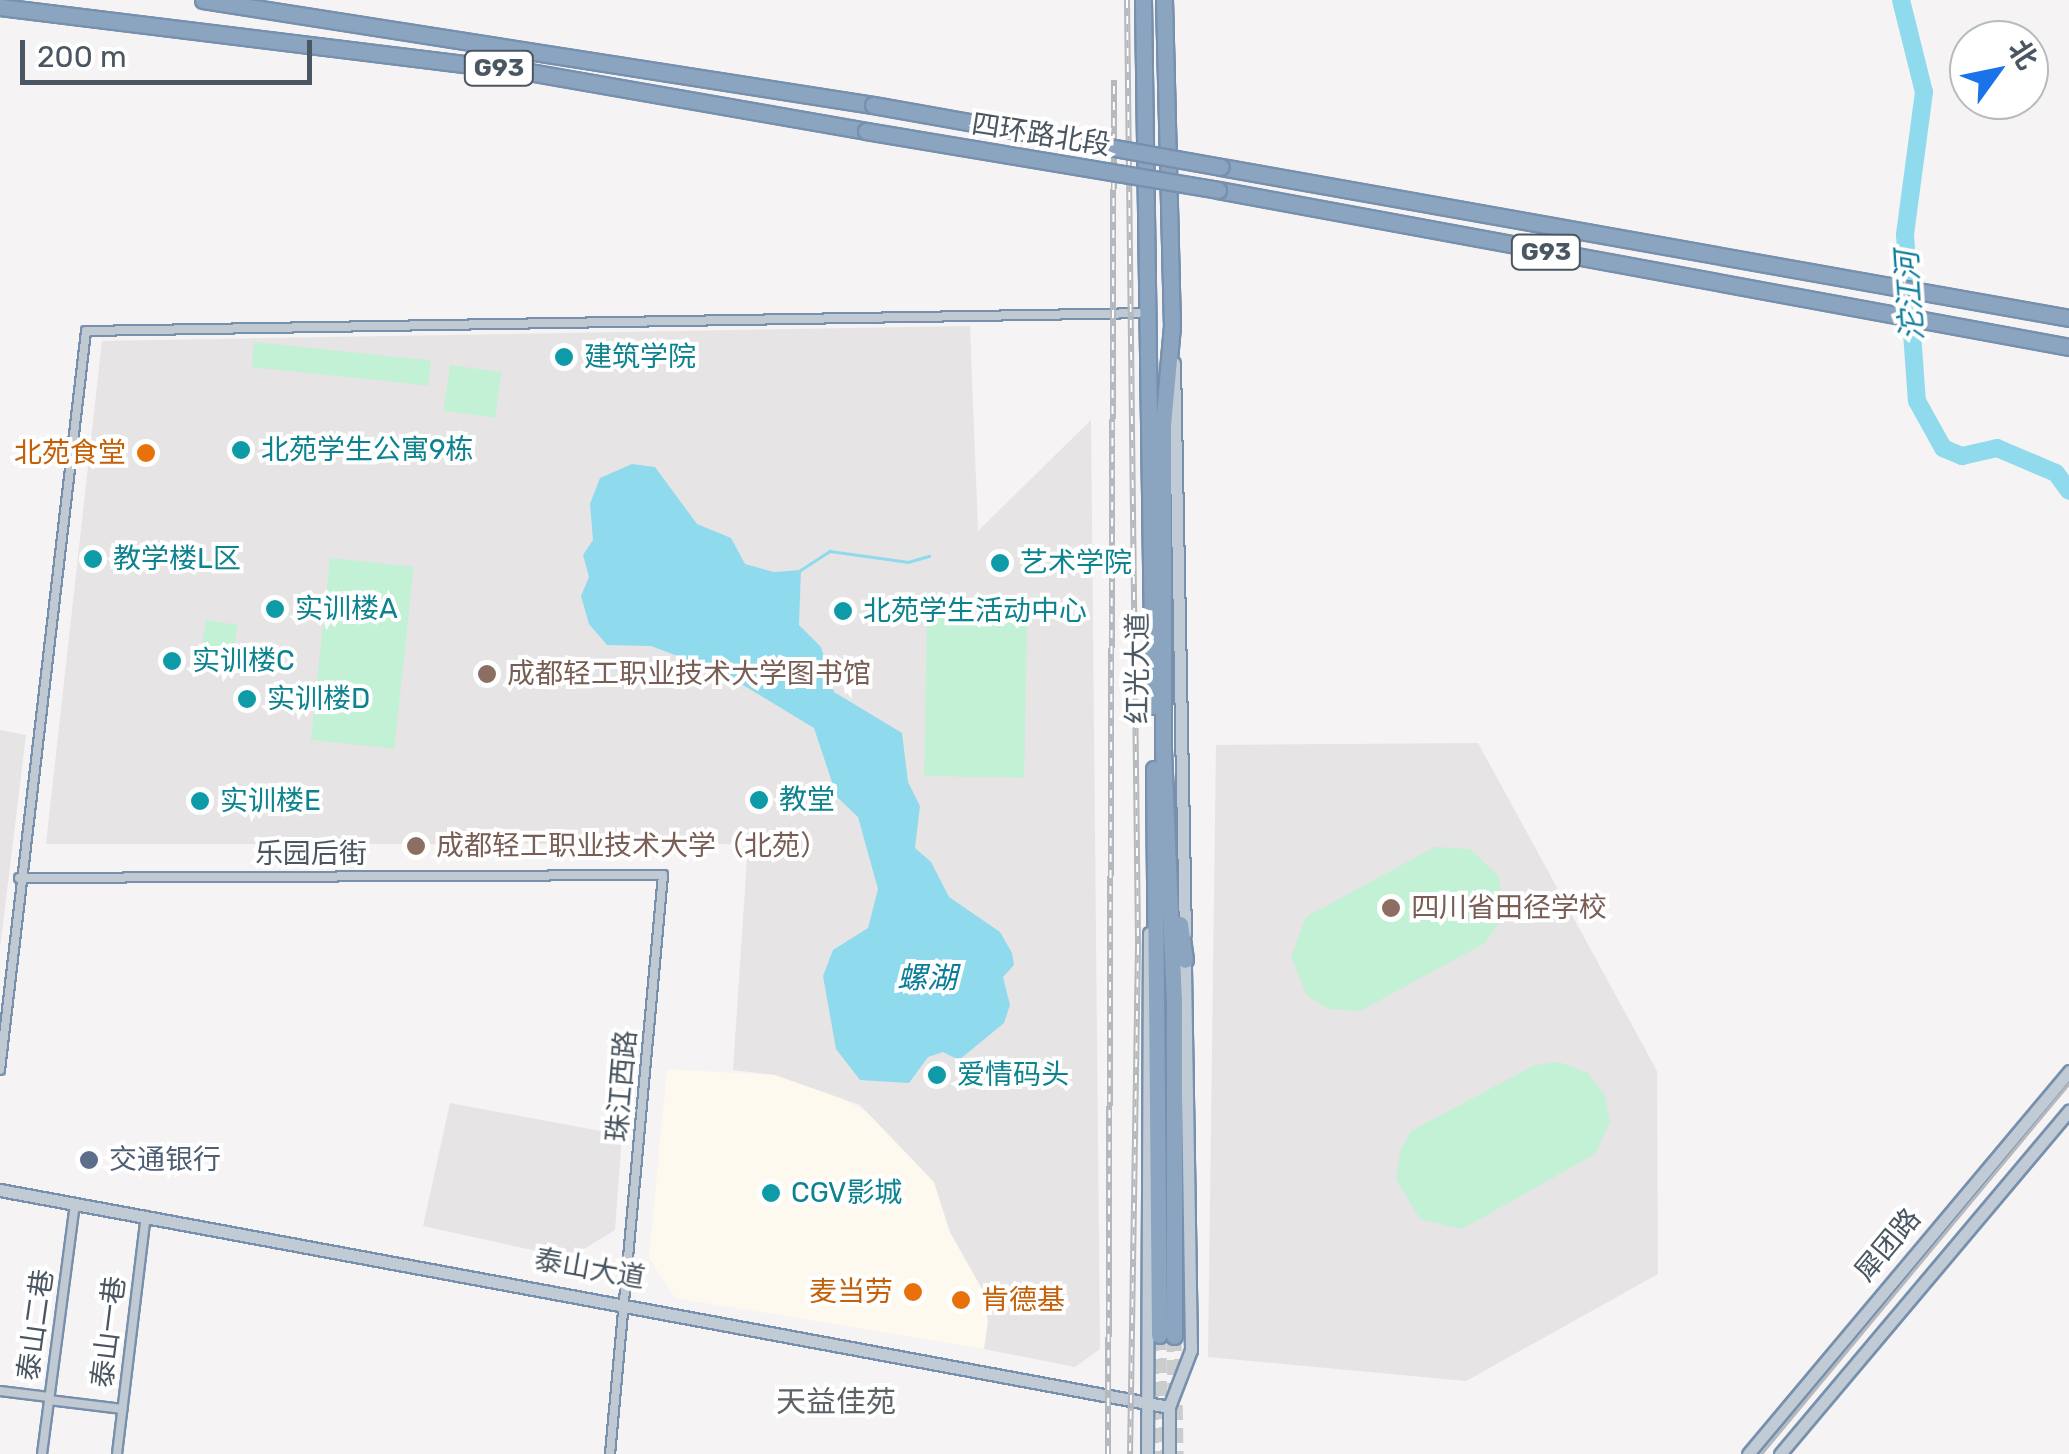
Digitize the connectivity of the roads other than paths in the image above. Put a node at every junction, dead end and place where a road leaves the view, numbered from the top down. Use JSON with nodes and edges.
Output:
{"nodes":[{"id":1,"x":202,"y":0,"type":"edge"},
{"id":2,"x":1143,"y":0,"type":"edge"},
{"id":3,"x":1164,"y":0,"type":"edge"},
{"id":4,"x":0,"y":7,"type":"edge"},
{"id":5,"x":1145,"y":312,"type":"junction"},
{"id":6,"x":2069,"y":318,"type":"edge"},
{"id":7,"x":1172,"y":326,"type":"junction"},
{"id":8,"x":2069,"y":347,"type":"edge"},
{"id":9,"x":1168,"y":840,"type":"junction"},
{"id":10,"x":1156,"y":864,"type":"junction"},
{"id":11,"x":663,"y":875,"type":"joint"},
{"id":12,"x":19,"y":878,"type":"junction"},
{"id":13,"x":1185,"y":960,"type":"junction"},
{"id":14,"x":0,"y":1070,"type":"edge"},
{"id":15,"x":2069,"y":1070,"type":"edge"},
{"id":16,"x":2069,"y":1111,"type":"edge"},
{"id":17,"x":0,"y":1190,"type":"edge"},
{"id":18,"x":75,"y":1203,"type":"junction"},
{"id":19,"x":146,"y":1216,"type":"junction"},
{"id":20,"x":625,"y":1301,"type":"junction"},
{"id":21,"x":0,"y":1391,"type":"edge"},
{"id":22,"x":49,"y":1399,"type":"junction"},
{"id":23,"x":1147,"y":1403,"type":"junction"},
{"id":24,"x":1169,"y":1407,"type":"junction"},
{"id":25,"x":122,"y":1409,"type":"junction"},
{"id":26,"x":42,"y":1454,"type":"edge"},
{"id":27,"x":116,"y":1454,"type":"edge"},
{"id":28,"x":610,"y":1454,"type":"edge"},
{"id":29,"x":1147,"y":1454,"type":"edge"},
{"id":30,"x":1169,"y":1454,"type":"edge"},
{"id":31,"x":1748,"y":1454,"type":"edge"},
{"id":32,"x":1780,"y":1454,"type":"edge"}],
"edges":[{"from":1,"to":6,"type":"highway","name":"四环路北段","number":"G93","bridge":true},
{"from":2,"to":5,"type":"highway","name":"红光大道"},
{"from":3,"to":7,"type":"highway","name":"红光大道"},
{"from":4,"to":8,"type":"highway","name":"四环路北段","number":"G93","bridge":true},
{"from":5,"to":10,"type":"highway","name":"红光大道"},
{"from":5,"to":12,"type":"street"},
{"from":7,"to":9,"type":"highway","name":"红光大道"},
{"from":7,"to":13,"type":"main road"},
{"from":9,"to":10,"type":"highway","name":"红光大道"},
{"from":9,"to":13,"type":"highway"},
{"from":10,"to":23,"type":"main road"},
{"from":11,"to":12,"type":"street","name":"乐园后街"},
{"from":11,"to":20,"type":"street","name":"珠江西路"},
{"from":12,"to":14,"type":"street"},
{"from":13,"to":24,"type":"main road"},
{"from":15,"to":31,"type":"main road","name":"犀团路"},
{"from":16,"to":32,"type":"main road","name":"犀团路"},
{"from":17,"to":18,"type":"main road","name":"泰山大道"},
{"from":18,"to":19,"type":"main road","name":"泰山大道"},
{"from":18,"to":22,"type":"street","name":"泰山二巷"},
{"from":19,"to":20,"type":"main road","name":"泰山大道"},
{"from":19,"to":25,"type":"street","name":"泰山一巷"},
{"from":20,"to":23,"type":"main road","name":"泰山大道"},
{"from":20,"to":28,"type":"street","name":"珠江西路"},
{"from":21,"to":22,"type":"street"},
{"from":22,"to":25,"type":"street"},
{"from":22,"to":26,"type":"street","name":"泰山二巷"},
{"from":23,"to":24,"type":"main road","name":"泰山大道"},
{"from":23,"to":29,"type":"main road"},
{"from":24,"to":30,"type":"main road"},
{"from":25,"to":27,"type":"street","name":"泰山一巷"}]}
